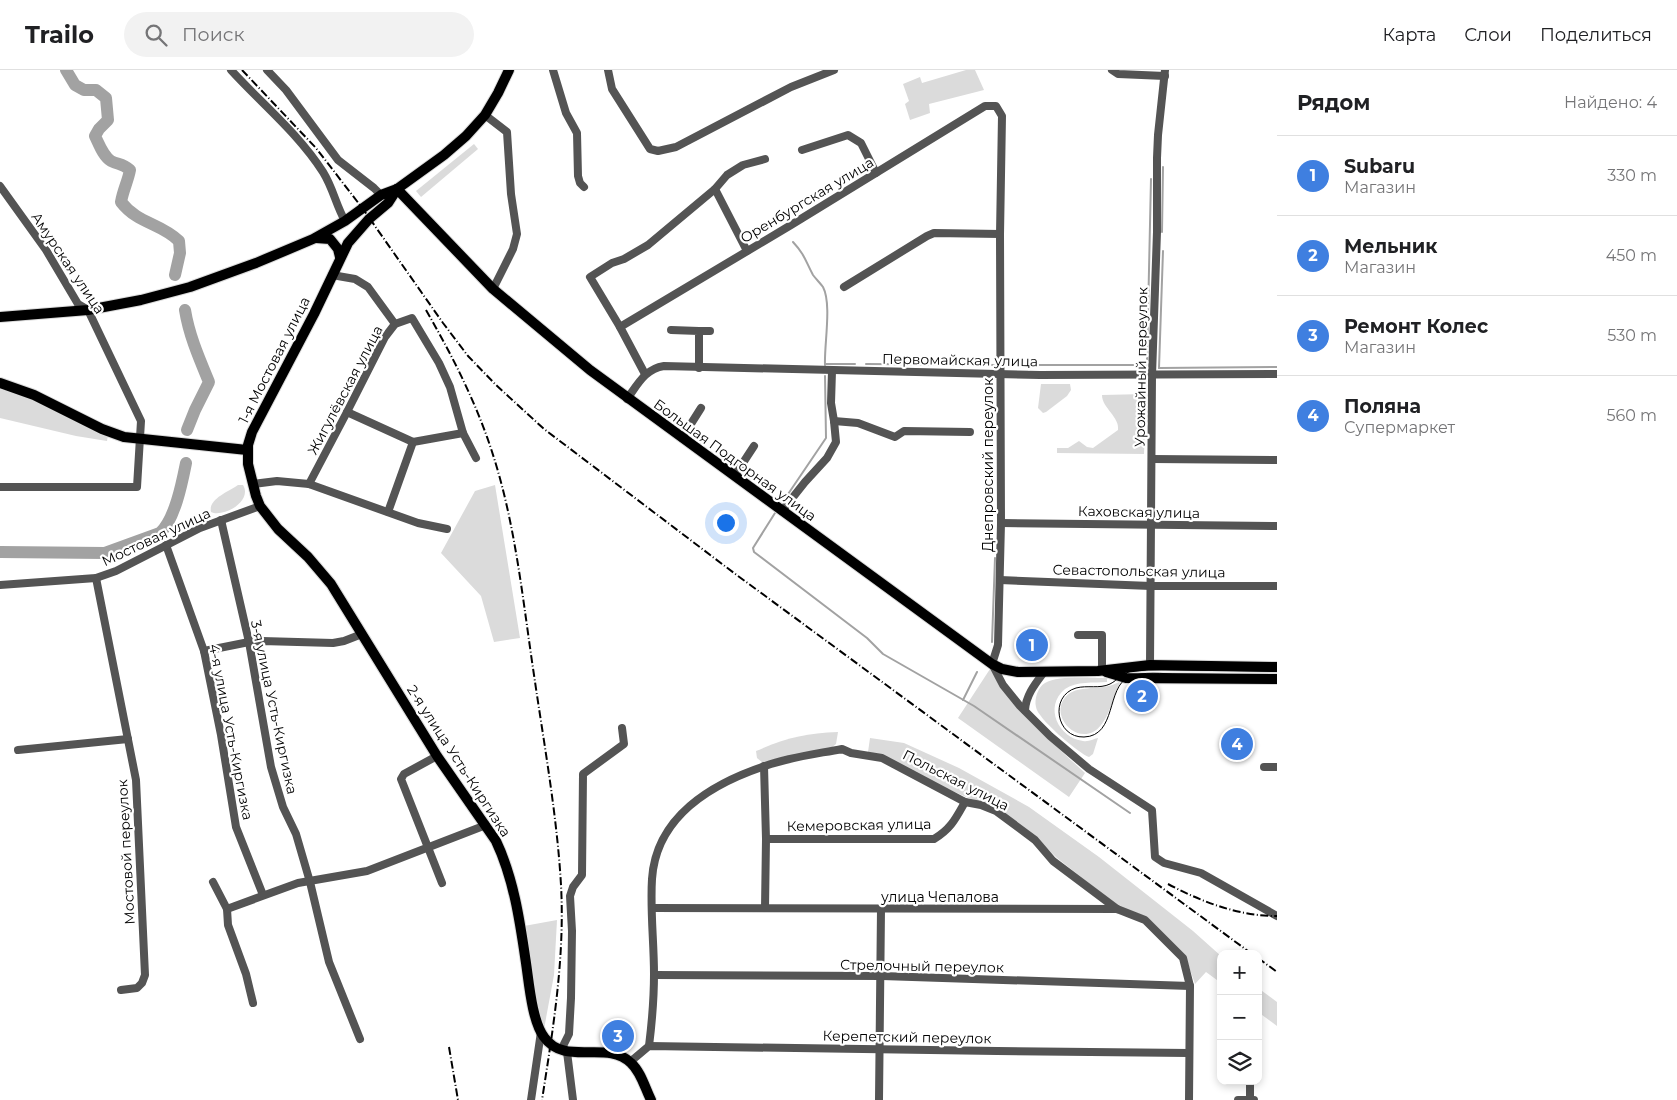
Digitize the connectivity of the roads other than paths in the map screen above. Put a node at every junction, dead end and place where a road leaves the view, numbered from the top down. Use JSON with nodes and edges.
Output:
{"nodes":[{"id":1,"x":230,"y":70,"type":"edge"},
{"id":2,"x":267,"y":70,"type":"edge"},
{"id":3,"x":509,"y":70,"type":"edge"},
{"id":4,"x":553,"y":70,"type":"edge"},
{"id":5,"x":608,"y":70,"type":"edge"},
{"id":6,"x":834,"y":70,"type":"edge"},
{"id":7,"x":1112,"y":70,"type":"edge"},
{"id":8,"x":1165,"y":73,"type":"edge"},
{"id":9,"x":485,"y":115,"type":"junction"},
{"id":10,"x":1002,"y":116,"type":"joint"},
{"id":11,"x":802,"y":150,"type":"dead end"},
{"id":12,"x":765,"y":160,"type":"dead end"},
{"id":13,"x":876,"y":173,"type":"junction"},
{"id":14,"x":0,"y":186,"type":"edge"},
{"id":15,"x":584,"y":187,"type":"dead end"},
{"id":16,"x":396,"y":189,"type":"junction"},
{"id":17,"x":716,"y":189,"type":"junction"},
{"id":18,"x":381,"y":194,"type":"junction"},
{"id":19,"x":345,"y":221,"type":"junction"},
{"id":20,"x":1000,"y":234,"type":"junction"},
{"id":21,"x":313,"y":239,"type":"junction"},
{"id":22,"x":747,"y":251,"type":"junction"},
{"id":23,"x":340,"y":257,"type":"junction"},
{"id":24,"x":332,"y":275,"type":"junction"},
{"id":25,"x":492,"y":288,"type":"junction"},
{"id":26,"x":844,"y":288,"type":"dead end"},
{"id":27,"x":88,"y":310,"type":"junction"},
{"id":28,"x":0,"y":317,"type":"edge"},
{"id":29,"x":395,"y":324,"type":"junction"},
{"id":30,"x":620,"y":327,"type":"junction"},
{"id":31,"x":671,"y":330,"type":"dead end"},
{"id":32,"x":699,"y":331,"type":"junction"},
{"id":33,"x":710,"y":331,"type":"dead end"},
{"id":34,"x":699,"y":368,"type":"junction"},
{"id":35,"x":832,"y":371,"type":"junction"},
{"id":36,"x":1001,"y":372,"type":"junction"},
{"id":37,"x":645,"y":374,"type":"junction"},
{"id":38,"x":1152,"y":374,"type":"junction"},
{"id":39,"x":1277,"y":374,"type":"edge"},
{"id":40,"x":0,"y":383,"type":"edge"},
{"id":41,"x":628,"y":398,"type":"junction"},
{"id":42,"x":701,"y":408,"type":"dead end"},
{"id":43,"x":347,"y":412,"type":"junction"},
{"id":44,"x":834,"y":421,"type":"junction"},
{"id":45,"x":970,"y":432,"type":"dead end"},
{"id":46,"x":463,"y":433,"type":"junction"},
{"id":47,"x":682,"y":438,"type":"junction"},
{"id":48,"x":140,"y":440,"type":"junction"},
{"id":49,"x":413,"y":442,"type":"junction"},
{"id":50,"x":754,"y":446,"type":"dead end"},
{"id":51,"x":247,"y":450,"type":"junction"},
{"id":52,"x":476,"y":458,"type":"dead end"},
{"id":53,"x":1152,"y":460,"type":"junction"},
{"id":54,"x":1277,"y":460,"type":"edge"},
{"id":55,"x":735,"y":475,"type":"junction"},
{"id":56,"x":253,"y":484,"type":"junction"},
{"id":57,"x":309,"y":484,"type":"junction"},
{"id":58,"x":0,"y":487,"type":"edge"},
{"id":59,"x":260,"y":506,"type":"junction"},
{"id":60,"x":782,"y":511,"type":"junction"},
{"id":61,"x":388,"y":512,"type":"junction"},
{"id":62,"x":221,"y":520,"type":"junction"},
{"id":63,"x":1001,"y":523,"type":"junction"},
{"id":64,"x":1151,"y":525,"type":"junction"},
{"id":65,"x":1277,"y":526,"type":"edge"},
{"id":66,"x":447,"y":529,"type":"dead end"},
{"id":67,"x":166,"y":545,"type":"junction"},
{"id":68,"x":96,"y":578,"type":"junction"},
{"id":69,"x":1000,"y":580,"type":"junction"},
{"id":70,"x":0,"y":585,"type":"edge"},
{"id":71,"x":1151,"y":586,"type":"junction"},
{"id":72,"x":1277,"y":586,"type":"edge"},
{"id":73,"x":362,"y":634,"type":"junction"},
{"id":74,"x":1078,"y":635,"type":"dead end"},
{"id":75,"x":249,"y":642,"type":"junction"},
{"id":76,"x":204,"y":651,"type":"junction"},
{"id":77,"x":992,"y":664,"type":"junction"},
{"id":78,"x":1150,"y":665,"type":"junction"},
{"id":79,"x":1129,"y":666,"type":"junction"},
{"id":80,"x":1277,"y":667,"type":"edge"},
{"id":81,"x":1100,"y":671,"type":"junction"},
{"id":82,"x":1044,"y":672,"type":"junction"},
{"id":83,"x":1126,"y":678,"type":"junction"},
{"id":84,"x":1277,"y":679,"type":"edge"},
{"id":85,"x":1025,"y":710,"type":"junction"},
{"id":86,"x":622,"y":728,"type":"dead end"},
{"id":87,"x":128,"y":739,"type":"junction"},
{"id":88,"x":18,"y":750,"type":"dead end"},
{"id":89,"x":437,"y":756,"type":"junction"},
{"id":90,"x":764,"y":766,"type":"junction"},
{"id":91,"x":1264,"y":767,"type":"dead end"},
{"id":92,"x":1277,"y":767,"type":"edge"},
{"id":93,"x":965,"y":802,"type":"junction"},
{"id":94,"x":486,"y":825,"type":"junction"},
{"id":95,"x":766,"y":839,"type":"junction"},
{"id":96,"x":429,"y":848,"type":"junction"},
{"id":97,"x":214,"y":882,"type":"dead end"},
{"id":98,"x":310,"y":882,"type":"junction"},
{"id":99,"x":442,"y":883,"type":"dead end"},
{"id":100,"x":263,"y":895,"type":"junction"},
{"id":101,"x":652,"y":908,"type":"junction"},
{"id":102,"x":765,"y":908,"type":"junction"},
{"id":103,"x":227,"y":909,"type":"junction"},
{"id":104,"x":881,"y":909,"type":"junction"},
{"id":105,"x":1116,"y":909,"type":"junction"},
{"id":106,"x":1277,"y":916,"type":"edge"},
{"id":107,"x":654,"y":975,"type":"junction"},
{"id":108,"x":882,"y":976,"type":"junction"},
{"id":109,"x":1190,"y":986,"type":"junction"},
{"id":110,"x":121,"y":990,"type":"dead end"},
{"id":111,"x":253,"y":1004,"type":"dead end"},
{"id":112,"x":541,"y":1032,"type":"junction"},
{"id":113,"x":360,"y":1039,"type":"dead end"},
{"id":114,"x":649,"y":1046,"type":"junction"},
{"id":115,"x":880,"y":1049,"type":"junction"},
{"id":116,"x":564,"y":1051,"type":"junction"},
{"id":117,"x":1189,"y":1053,"type":"junction"},
{"id":118,"x":633,"y":1066,"type":"junction"},
{"id":119,"x":1250,"y":1085,"type":"edge"},
{"id":120,"x":531,"y":1100,"type":"edge"},
{"id":121,"x":574,"y":1100,"type":"edge"},
{"id":122,"x":651,"y":1100,"type":"edge"},
{"id":123,"x":879,"y":1100,"type":"edge"},
{"id":124,"x":1189,"y":1100,"type":"edge"},
{"id":125,"x":1238,"y":1100,"type":"edge"},
{"id":126,"x":1250,"y":1100,"type":"edge"},
{"id":127,"x":1254,"y":1100,"type":"edge"}],
"edges":[{"from":1,"to":19,"type":"street"},
{"from":2,"to":18,"type":"street"},
{"from":3,"to":9,"type":"main road"},
{"from":4,"to":15,"type":"street"},
{"from":5,"to":6,"type":"street"},
{"from":7,"to":8,"type":"street"},
{"from":8,"to":38,"type":"street","name":"Урожайный переулок"},
{"from":9,"to":16,"type":"main road"},
{"from":9,"to":25,"type":"street"},
{"from":10,"to":13,"type":"street","name":"Оренбургская улица"},
{"from":10,"to":20,"type":"street","name":"Днепровский переулок"},
{"from":11,"to":13,"type":"street"},
{"from":12,"to":17,"type":"street"},
{"from":13,"to":22,"type":"street","name":"Оренбургская улица"},
{"from":14,"to":27,"type":"street","name":"Амурская улица"},
{"from":16,"to":18,"type":"main road"},
{"from":16,"to":23,"type":"main road","name":"1-я Мостовая улица"},
{"from":16,"to":25,"type":"main road","name":"Большая Подгорная улица"},
{"from":17,"to":22,"type":"street"},
{"from":17,"to":30,"type":"street"},
{"from":18,"to":19,"type":"main road"},
{"from":19,"to":21,"type":"main road"},
{"from":20,"to":26,"type":"street"},
{"from":20,"to":36,"type":"street","name":"Днепровский переулок"},
{"from":21,"to":23,"type":"main road"},
{"from":21,"to":27,"type":"main road"},
{"from":22,"to":30,"type":"street","name":"Оренбургская улица"},
{"from":23,"to":24,"type":"main road","name":"1-я Мостовая улица"},
{"from":24,"to":29,"type":"street"},
{"from":24,"to":51,"type":"main road","name":"1-я Мостовая улица"},
{"from":25,"to":41,"type":"main road","name":"Большая Подгорная улица"},
{"from":27,"to":28,"type":"main road"},
{"from":27,"to":48,"type":"street","name":"Амурская улица"},
{"from":29,"to":43,"type":"street","name":"Жигулёвская улица"},
{"from":29,"to":46,"type":"street","name":"Жигулёвская улица"},
{"from":30,"to":37,"type":"street"},
{"from":31,"to":32,"type":"street"},
{"from":32,"to":33,"type":"street"},
{"from":32,"to":34,"type":"street"},
{"from":34,"to":35,"type":"street","name":"Первомайская улица"},
{"from":34,"to":37,"type":"street","name":"Первомайская улица"},
{"from":35,"to":36,"type":"street","name":"Первомайская улица"},
{"from":35,"to":44,"type":"street"},
{"from":36,"to":38,"type":"street","name":"Первомайская улица"},
{"from":36,"to":63,"type":"street","name":"Днепровский переулок"},
{"from":37,"to":41,"type":"street"},
{"from":38,"to":39,"type":"street","name":"Первомайская улица"},
{"from":38,"to":53,"type":"street","name":"Урожайный переулок"},
{"from":40,"to":48,"type":"main road"},
{"from":41,"to":47,"type":"main road","name":"Большая Подгорная улица"},
{"from":42,"to":47,"type":"street"},
{"from":43,"to":49,"type":"street"},
{"from":43,"to":57,"type":"street","name":"Жигулёвская улица"},
{"from":44,"to":45,"type":"street"},
{"from":44,"to":60,"type":"street"},
{"from":46,"to":49,"type":"street"},
{"from":46,"to":52,"type":"street"},
{"from":47,"to":55,"type":"main road","name":"Большая Подгорная улица"},
{"from":48,"to":51,"type":"main road"},
{"from":48,"to":58,"type":"street","name":"Амурская улица"},
{"from":49,"to":61,"type":"street"},
{"from":50,"to":55,"type":"street"},
{"from":51,"to":56,"type":"main road","name":"1-я Мостовая улица"},
{"from":53,"to":54,"type":"street"},
{"from":53,"to":64,"type":"street","name":"Урожайный переулок"},
{"from":55,"to":60,"type":"main road","name":"Большая Подгорная улица"},
{"from":56,"to":57,"type":"street"},
{"from":56,"to":59,"type":"main road","name":"1-я Мостовая улица"},
{"from":57,"to":61,"type":"street"},
{"from":59,"to":62,"type":"street","name":"Мостовая улица"},
{"from":59,"to":73,"type":"main road","name":"2-я улица Усть-Киргизка"},
{"from":60,"to":77,"type":"main road","name":"Большая Подгорная улица"},
{"from":61,"to":66,"type":"street"},
{"from":62,"to":67,"type":"street","name":"Мостовая улица"},
{"from":62,"to":75,"type":"street","name":"3-я улица Усть-Киргизка"},
{"from":63,"to":64,"type":"street","name":"Каховская улица"},
{"from":63,"to":69,"type":"street","name":"Днепровский переулок"},
{"from":64,"to":65,"type":"street","name":"Каховская улица"},
{"from":64,"to":71,"type":"street","name":"Урожайный переулок"},
{"from":67,"to":68,"type":"street","name":"Мостовая улица"},
{"from":67,"to":76,"type":"street","name":"4-я улица Усть-Киргизка"},
{"from":68,"to":70,"type":"street","name":"Мостовая улица"},
{"from":68,"to":87,"type":"street","name":"Мостовой переулок"},
{"from":69,"to":71,"type":"street","name":"Севастопольская улица"},
{"from":69,"to":77,"type":"street","name":"Днепровский переулок"},
{"from":71,"to":72,"type":"street","name":"Севастопольская улица"},
{"from":71,"to":78,"type":"street","name":"Урожайный переулок"},
{"from":73,"to":75,"type":"street"},
{"from":73,"to":89,"type":"main road","name":"2-я улица Усть-Киргизка"},
{"from":74,"to":81,"type":"street"},
{"from":75,"to":76,"type":"street"},
{"from":75,"to":98,"type":"street","name":"3-я улица Усть-Киргизка"},
{"from":76,"to":100,"type":"street","name":"4-я улица Усть-Киргизка"},
{"from":77,"to":82,"type":"main road","name":"Большая Подгорная улица"},
{"from":77,"to":85,"type":"street"},
{"from":78,"to":79,"type":"main road","name":"Большая Подгорная улица"},
{"from":78,"to":80,"type":"main road","name":"Большая Подгорная улица"},
{"from":79,"to":81,"type":"main road","name":"Большая Подгорная улица"},
{"from":79,"to":83,"type":"main road"},
{"from":81,"to":82,"type":"main road","name":"Большая Подгорная улица"},
{"from":81,"to":83,"type":"main road","name":"Большая Подгорная улица"},
{"from":82,"to":85,"type":"street"},
{"from":83,"to":84,"type":"main road","name":"Большая Подгорная улица"},
{"from":85,"to":106,"type":"street"},
{"from":86,"to":116,"type":"street"},
{"from":87,"to":88,"type":"street"},
{"from":87,"to":110,"type":"street","name":"Мостовой переулок"},
{"from":89,"to":94,"type":"main road","name":"2-я улица Усть-Киргизка"},
{"from":89,"to":96,"type":"street"},
{"from":90,"to":93,"type":"street","name":"Польская улица"},
{"from":90,"to":95,"type":"street"},
{"from":90,"to":101,"type":"street","name":"Польская улица"},
{"from":91,"to":92,"type":"street"},
{"from":93,"to":95,"type":"street","name":"Кемеровская улица"},
{"from":93,"to":105,"type":"street","name":"Польская улица"},
{"from":94,"to":96,"type":"street"},
{"from":94,"to":112,"type":"main road","name":"2-я улица Усть-Киргизка"},
{"from":95,"to":102,"type":"street"},
{"from":96,"to":98,"type":"street"},
{"from":96,"to":99,"type":"street"},
{"from":97,"to":103,"type":"street"},
{"from":98,"to":100,"type":"street"},
{"from":98,"to":113,"type":"street","name":"3-я улица Усть-Киргизка"},
{"from":100,"to":103,"type":"street"},
{"from":101,"to":102,"type":"street","name":"улица Чепалова"},
{"from":101,"to":107,"type":"street","name":"Польская улица"},
{"from":102,"to":104,"type":"street","name":"улица Чепалова"},
{"from":103,"to":111,"type":"street"},
{"from":104,"to":105,"type":"street","name":"улица Чепалова"},
{"from":104,"to":108,"type":"street"},
{"from":105,"to":109,"type":"street","name":"улица Чепалова"},
{"from":107,"to":108,"type":"street","name":"Стрелочный переулок"},
{"from":107,"to":114,"type":"street","name":"Польская улица"},
{"from":108,"to":109,"type":"street","name":"Стрелочный переулок"},
{"from":108,"to":115,"type":"street"},
{"from":109,"to":117,"type":"street","name":"улица Чепалова"},
{"from":112,"to":116,"type":"main road"},
{"from":112,"to":120,"type":"street","name":"2-я улица Усть-Киргизка"},
{"from":114,"to":115,"type":"street","name":"Керепетский переулок"},
{"from":114,"to":118,"type":"street"},
{"from":115,"to":117,"type":"street","name":"Керепетский переулок"},
{"from":115,"to":123,"type":"street"},
{"from":116,"to":118,"type":"main road"},
{"from":116,"to":121,"type":"street"},
{"from":117,"to":124,"type":"street","name":"улица Чепалова"},
{"from":118,"to":122,"type":"main road"},
{"from":119,"to":126,"type":"street"},
{"from":125,"to":126,"type":"street"},
{"from":126,"to":127,"type":"street"}]}
